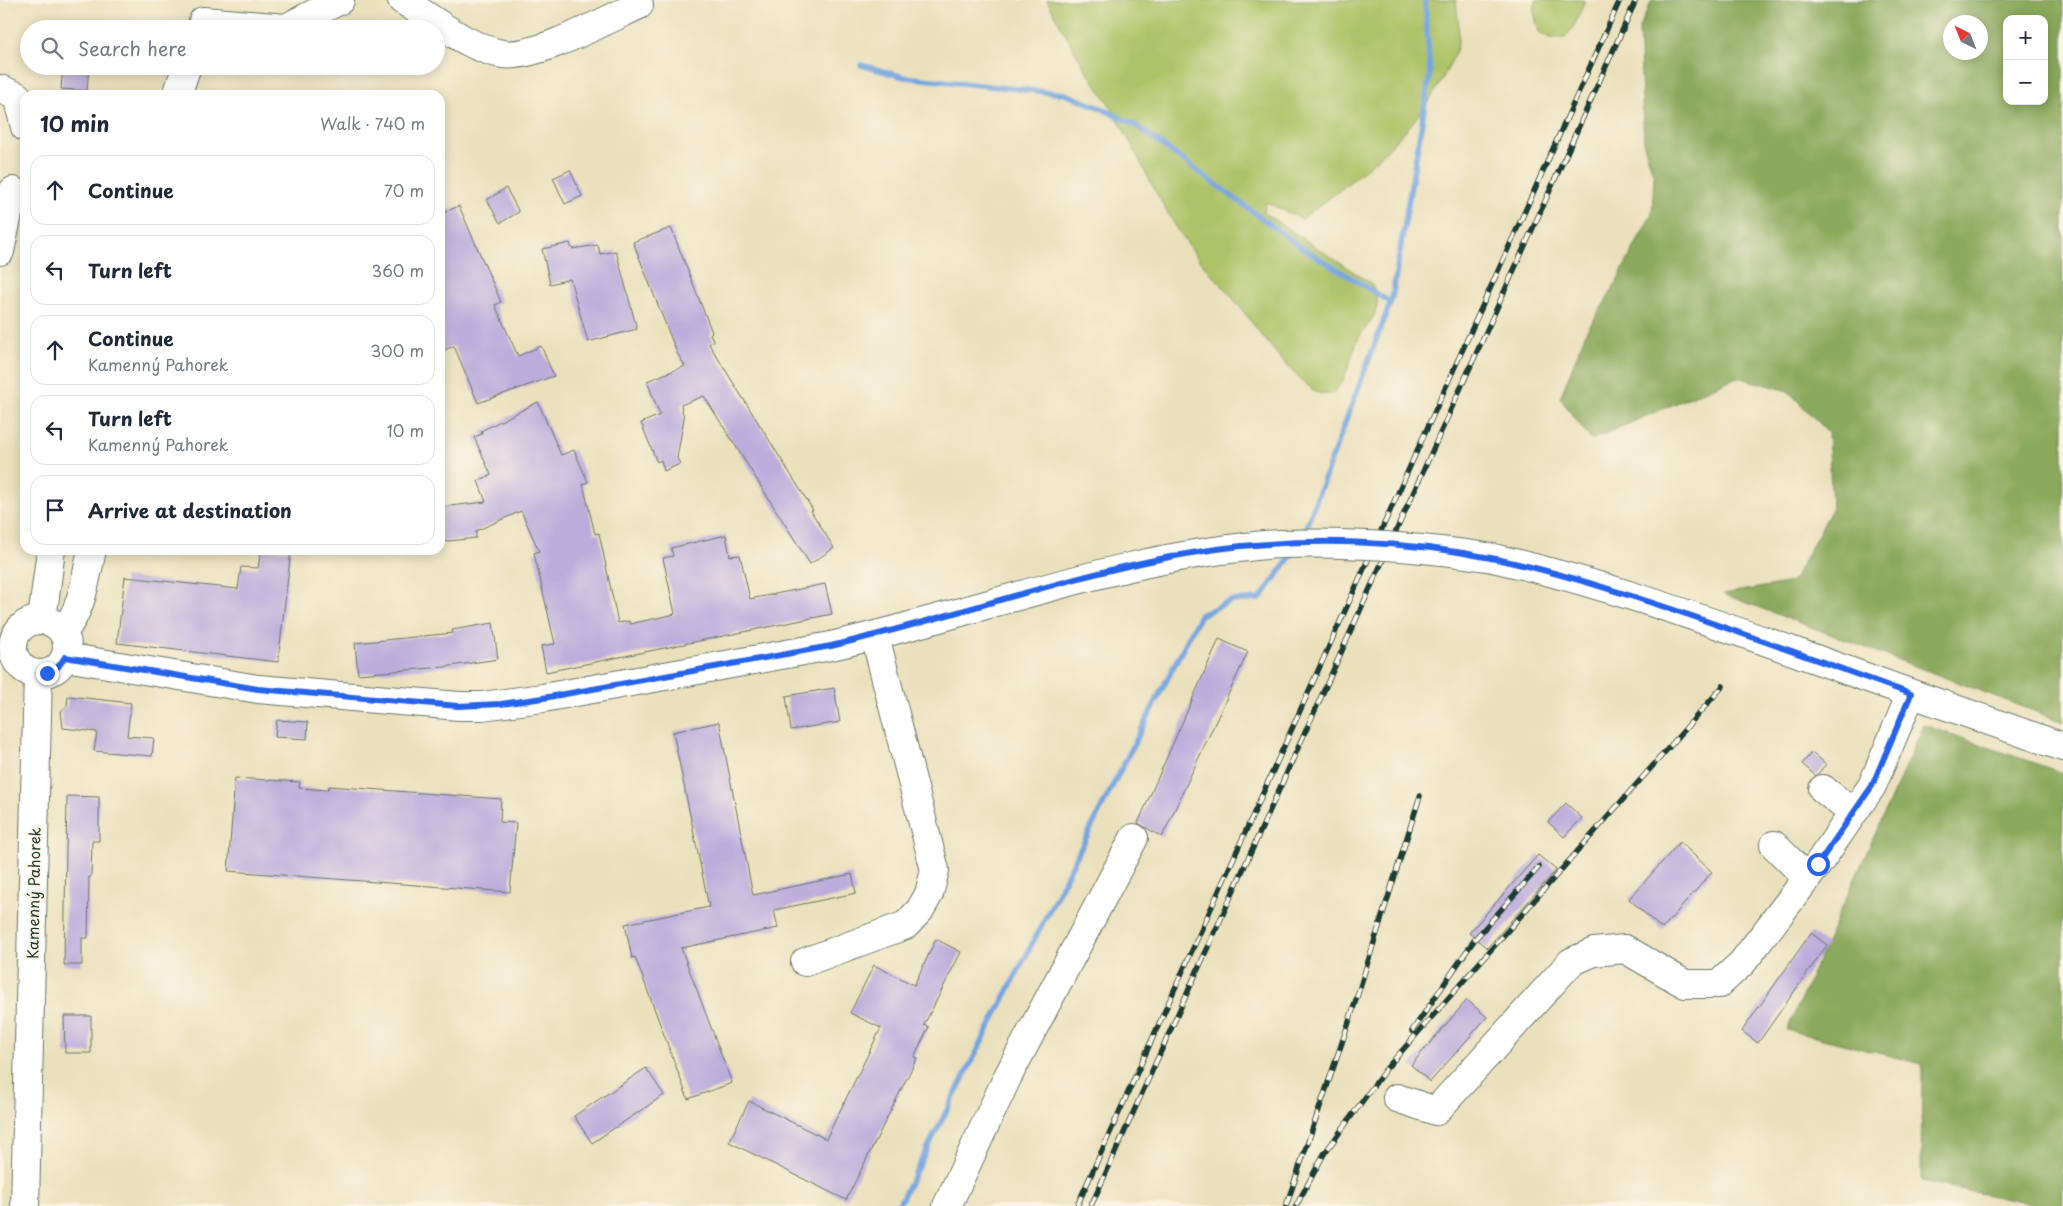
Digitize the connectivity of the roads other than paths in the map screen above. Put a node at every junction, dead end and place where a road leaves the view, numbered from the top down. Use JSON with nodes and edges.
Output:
{"nodes":[{"id":1,"x":340,"y":0,"type":"edge"},
{"id":2,"x":402,"y":0,"type":"edge"},
{"id":3,"x":639,"y":5,"type":"dead end"},
{"id":4,"x":204,"y":17,"type":"edge"},
{"id":5,"x":226,"y":20,"type":"edge"},
{"id":6,"x":301,"y":20,"type":"edge"},
{"id":7,"x":434,"y":20,"type":"edge"},
{"id":8,"x":445,"y":27,"type":"edge"},
{"id":9,"x":184,"y":75,"type":"edge"},
{"id":10,"x":0,"y":89,"type":"edge"},
{"id":11,"x":179,"y":90,"type":"edge"},
{"id":12,"x":20,"y":107,"type":"edge"},
{"id":13,"x":13,"y":191,"type":"edge"},
{"id":14,"x":0,"y":251,"type":"edge"},
{"id":15,"x":50,"y":555,"type":"edge"},
{"id":16,"x":91,"y":555,"type":"edge"},
{"id":17,"x":57,"y":636,"type":"junction"},
{"id":18,"x":875,"y":636,"type":"junction"},
{"id":19,"x":7,"y":649,"type":"edge"},
{"id":20,"x":38,"y":674,"type":"junction"},
{"id":21,"x":1911,"y":694,"type":"junction"},
{"id":22,"x":2063,"y":748,"type":"edge"},
{"id":23,"x":1823,"y":789,"type":"dead end"},
{"id":24,"x":1853,"y":814,"type":"junction"},
{"id":25,"x":1134,"y":838,"type":"dead end"},
{"id":26,"x":1774,"y":845,"type":"dead end"},
{"id":27,"x":1807,"y":878,"type":"junction"},
{"id":28,"x":1661,"y":950,"type":"dead end"},
{"id":29,"x":805,"y":962,"type":"dead end"},
{"id":30,"x":1686,"y":984,"type":"junction"},
{"id":31,"x":1397,"y":1098,"type":"dead end"},
{"id":32,"x":25,"y":1206,"type":"edge"},
{"id":33,"x":947,"y":1206,"type":"edge"}],
"edges":[{"from":1,"to":6,"type":"street"},
{"from":2,"to":7,"type":"street"},
{"from":3,"to":8,"type":"street"},
{"from":4,"to":5,"type":"street"},
{"from":9,"to":11,"type":"street"},
{"from":10,"to":12,"type":"street"},
{"from":13,"to":14,"type":"street"},
{"from":15,"to":17,"type":"street"},
{"from":16,"to":17,"type":"street"},
{"from":17,"to":18,"type":"street"},
{"from":17,"to":19,"type":"street"},
{"from":17,"to":20,"type":"street"},
{"from":18,"to":21,"type":"street","bridge":true},
{"from":18,"to":29,"type":"street"},
{"from":19,"to":20,"type":"street"},
{"from":20,"to":32,"type":"street","name":"Kamenný Pahorek"},
{"from":21,"to":22,"type":"street"},
{"from":21,"to":24,"type":"street"},
{"from":23,"to":24,"type":"street"},
{"from":24,"to":27,"type":"street"},
{"from":25,"to":33,"type":"street"},
{"from":26,"to":27,"type":"street"},
{"from":27,"to":30,"type":"street"},
{"from":28,"to":30,"type":"street"},
{"from":30,"to":31,"type":"street"}]}
